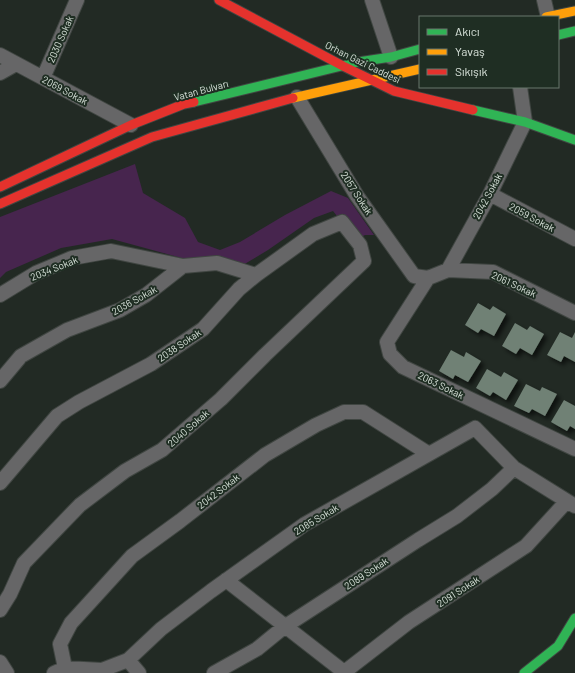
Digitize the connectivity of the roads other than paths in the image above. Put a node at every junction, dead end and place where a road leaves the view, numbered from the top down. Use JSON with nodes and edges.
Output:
{"nodes":[{"id":1,"x":77,"y":0,"type":"edge"},
{"id":2,"x":219,"y":0,"type":"edge"},
{"id":3,"x":372,"y":0,"type":"edge"},
{"id":4,"x":544,"y":0,"type":"edge"},
{"id":5,"x":575,"y":11,"type":"edge"},
{"id":6,"x":547,"y":16,"type":"edge"},
{"id":7,"x":552,"y":16,"type":"edge"},
{"id":8,"x":575,"y":31,"type":"edge"},
{"id":9,"x":559,"y":35,"type":"edge"},
{"id":10,"x":419,"y":49,"type":"edge"},
{"id":11,"x":0,"y":55,"type":"edge"},
{"id":12,"x":391,"y":57,"type":"junction"},
{"id":13,"x":16,"y":64,"type":"junction"},
{"id":14,"x":343,"y":66,"type":"junction"},
{"id":15,"x":419,"y":69,"type":"edge"},
{"id":16,"x":0,"y":73,"type":"edge"},
{"id":17,"x":43,"y":78,"type":"junction"},
{"id":18,"x":373,"y":80,"type":"junction"},
{"id":19,"x":520,"y":88,"type":"edge"},
{"id":20,"x":297,"y":97,"type":"junction"},
{"id":21,"x":525,"y":122,"type":"junction"},
{"id":22,"x":131,"y":125,"type":"junction"},
{"id":23,"x":575,"y":140,"type":"edge"},
{"id":24,"x":0,"y":187,"type":"edge"},
{"id":25,"x":490,"y":194,"type":"junction"},
{"id":26,"x":0,"y":204,"type":"edge"},
{"id":27,"x":575,"y":239,"type":"edge"},
{"id":28,"x":356,"y":240,"type":"joint"},
{"id":29,"x":183,"y":266,"type":"junction"},
{"id":30,"x":448,"y":270,"type":"junction"},
{"id":31,"x":256,"y":275,"type":"junction"},
{"id":32,"x":428,"y":278,"type":"junction"},
{"id":33,"x":0,"y":295,"type":"edge"},
{"id":34,"x":575,"y":313,"type":"edge"},
{"id":35,"x":0,"y":381,"type":"edge"},
{"id":36,"x":575,"y":449,"type":"edge"},
{"id":37,"x":429,"y":454,"type":"junction"},
{"id":38,"x":514,"y":468,"type":"junction"},
{"id":39,"x":0,"y":483,"type":"edge"},
{"id":40,"x":571,"y":503,"type":"edge"},
{"id":41,"x":226,"y":580,"type":"junction"},
{"id":42,"x":0,"y":610,"type":"edge"},
{"id":43,"x":575,"y":618,"type":"edge"},
{"id":44,"x":284,"y":627,"type":"junction"},
{"id":45,"x":128,"y":660,"type":"junction"},
{"id":46,"x":0,"y":662,"type":"edge"},
{"id":47,"x":60,"y":670,"type":"edge"},
{"id":48,"x":7,"y":673,"type":"edge"},
{"id":49,"x":139,"y":673,"type":"edge"},
{"id":50,"x":214,"y":673,"type":"edge"},
{"id":51,"x":343,"y":673,"type":"edge"},
{"id":52,"x":524,"y":673,"type":"edge"}],
"edges":[{"from":1,"to":17,"type":"street","name":"2030 Sokak"},
{"from":2,"to":14,"type":"main road","name":"Orhan Gazi Caddesi"},
{"from":3,"to":12,"type":"street"},
{"from":4,"to":6,"type":"street"},
{"from":5,"to":7,"type":"main road"},
{"from":8,"to":9,"type":"main road"},
{"from":10,"to":12,"type":"main road","name":"Vatan Bulvarı"},
{"from":11,"to":13,"type":"street","name":"2069 Sokak"},
{"from":12,"to":14,"type":"main road","name":"Vatan Bulvarı"},
{"from":13,"to":16,"type":"street"},
{"from":13,"to":17,"type":"street","name":"2069 Sokak"},
{"from":14,"to":18,"type":"main road","name":"Orhan Gazi Caddesi"},
{"from":14,"to":22,"type":"main road","name":"Vatan Bulvarı"},
{"from":15,"to":18,"type":"main road"},
{"from":17,"to":22,"type":"street","name":"2069 Sokak"},
{"from":18,"to":20,"type":"main road"},
{"from":18,"to":21,"type":"main road","name":"Orhan Gazi Caddesi"},
{"from":19,"to":21,"type":"street"},
{"from":20,"to":26,"type":"main road"},
{"from":20,"to":32,"type":"street","name":"2057 Sokak"},
{"from":21,"to":23,"type":"main road","name":"Orhan Gazi Caddesi"},
{"from":21,"to":25,"type":"street","name":"2042 Sokak"},
{"from":22,"to":24,"type":"main road","name":"Vatan Bulvarı"},
{"from":25,"to":27,"type":"street","name":"2059 Sokak"},
{"from":25,"to":30,"type":"street","name":"2042 Sokak"},
{"from":28,"to":31,"type":"street","name":"2038 Sokak"},
{"from":28,"to":42,"type":"street","name":"2040 Sokak"},
{"from":29,"to":31,"type":"street"},
{"from":29,"to":33,"type":"street","name":"2034 Sokak"},
{"from":29,"to":35,"type":"street","name":"2036 Sokak"},
{"from":30,"to":32,"type":"street","name":"2061 Sokak"},
{"from":30,"to":34,"type":"street","name":"2061 Sokak"},
{"from":31,"to":39,"type":"street","name":"2038 Sokak"},
{"from":32,"to":36,"type":"street","name":"2063 Sokak"},
{"from":37,"to":38,"type":"street","name":"2085 Sokak"},
{"from":37,"to":41,"type":"street","name":"2085 Sokak"},
{"from":37,"to":47,"type":"street","name":"2042 Sokak"},
{"from":38,"to":40,"type":"street","name":"2085 Sokak"},
{"from":38,"to":44,"type":"street","name":"2089 Sokak"},
{"from":40,"to":51,"type":"street","name":"2091 Sokak"},
{"from":41,"to":44,"type":"street"},
{"from":41,"to":45,"type":"street","name":"2085 Sokak"},
{"from":43,"to":52,"type":"main road"},
{"from":44,"to":50,"type":"street","name":"2089 Sokak"},
{"from":44,"to":51,"type":"street"},
{"from":45,"to":47,"type":"street","name":"2085 Sokak"},
{"from":45,"to":49,"type":"street"},
{"from":46,"to":48,"type":"street"}]}
